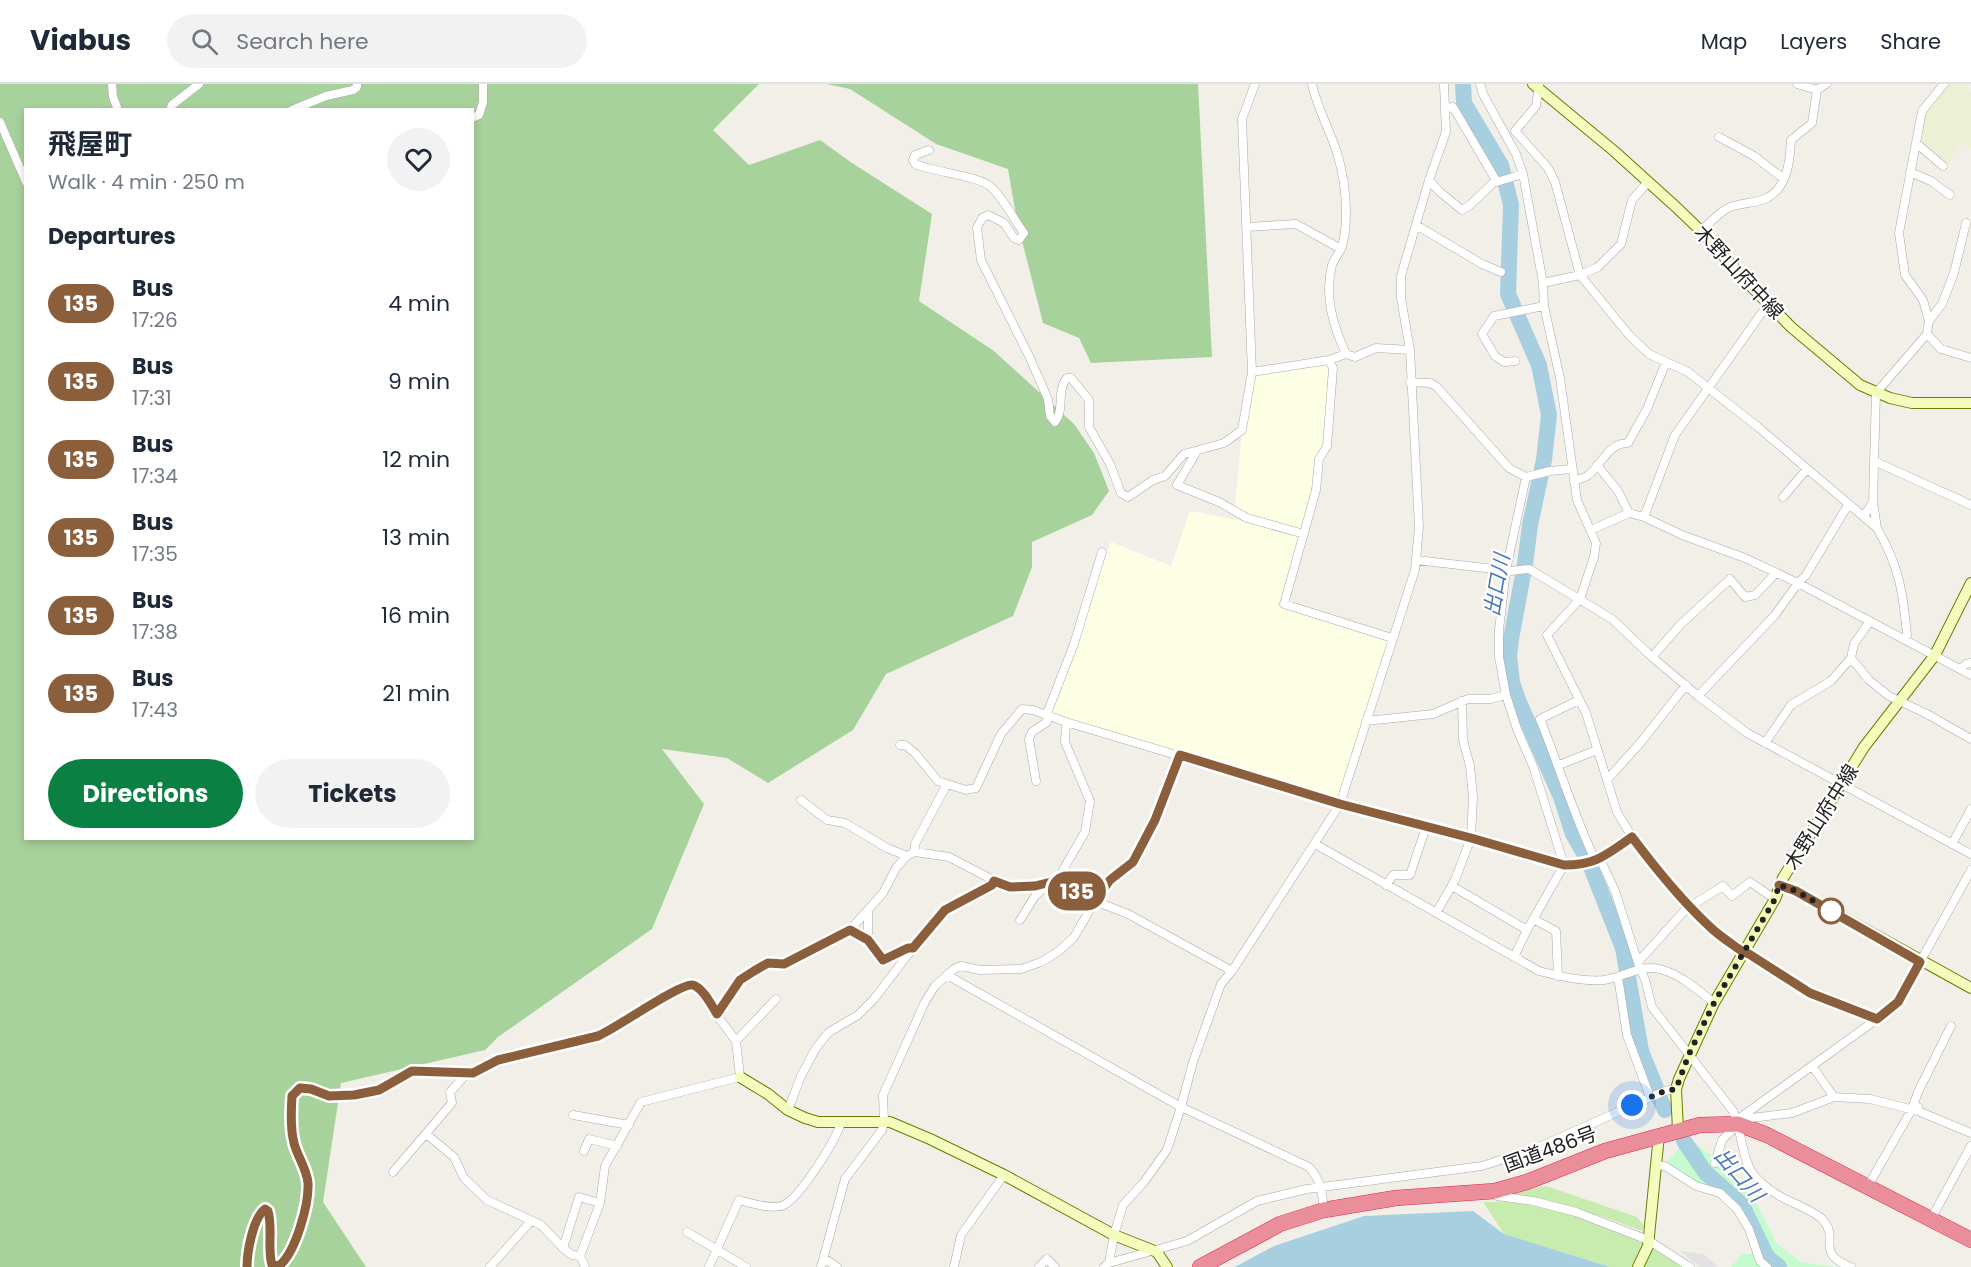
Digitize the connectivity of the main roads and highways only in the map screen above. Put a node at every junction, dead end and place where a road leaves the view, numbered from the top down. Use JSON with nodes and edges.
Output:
{"nodes":[{"id":1,"x":1537,"y":85,"type":"edge"},
{"id":2,"x":1971,"y":404,"type":"edge"},
{"id":3,"x":1971,"y":584,"type":"edge"},
{"id":4,"x":1779,"y":885,"type":"junction"},
{"id":5,"x":1971,"y":988,"type":"edge"},
{"id":6,"x":740,"y":1077,"type":"road end"},
{"id":7,"x":1678,"y":1130,"type":"junction"},
{"id":8,"x":1659,"y":1135,"type":"junction"},
{"id":9,"x":1971,"y":1240,"type":"edge"},
{"id":10,"x":1167,"y":1267,"type":"edge"},
{"id":11,"x":1200,"y":1267,"type":"edge"},
{"id":12,"x":1638,"y":1267,"type":"edge"}],
"edges":[{"from":1,"to":2,"type":"main road","name":"木野山府中線"},
{"from":3,"to":4,"type":"main road","name":"木野山府中線"},
{"from":4,"to":5,"type":"main road"},
{"from":4,"to":7,"type":"main road","name":"木野山府中線"},
{"from":6,"to":10,"type":"main road"},
{"from":7,"to":8,"type":"highway","name":"国道486号"},
{"from":7,"to":9,"type":"highway","name":"国道486号"},
{"from":8,"to":11,"type":"highway","name":"国道486号"},
{"from":8,"to":12,"type":"main road"}]}
